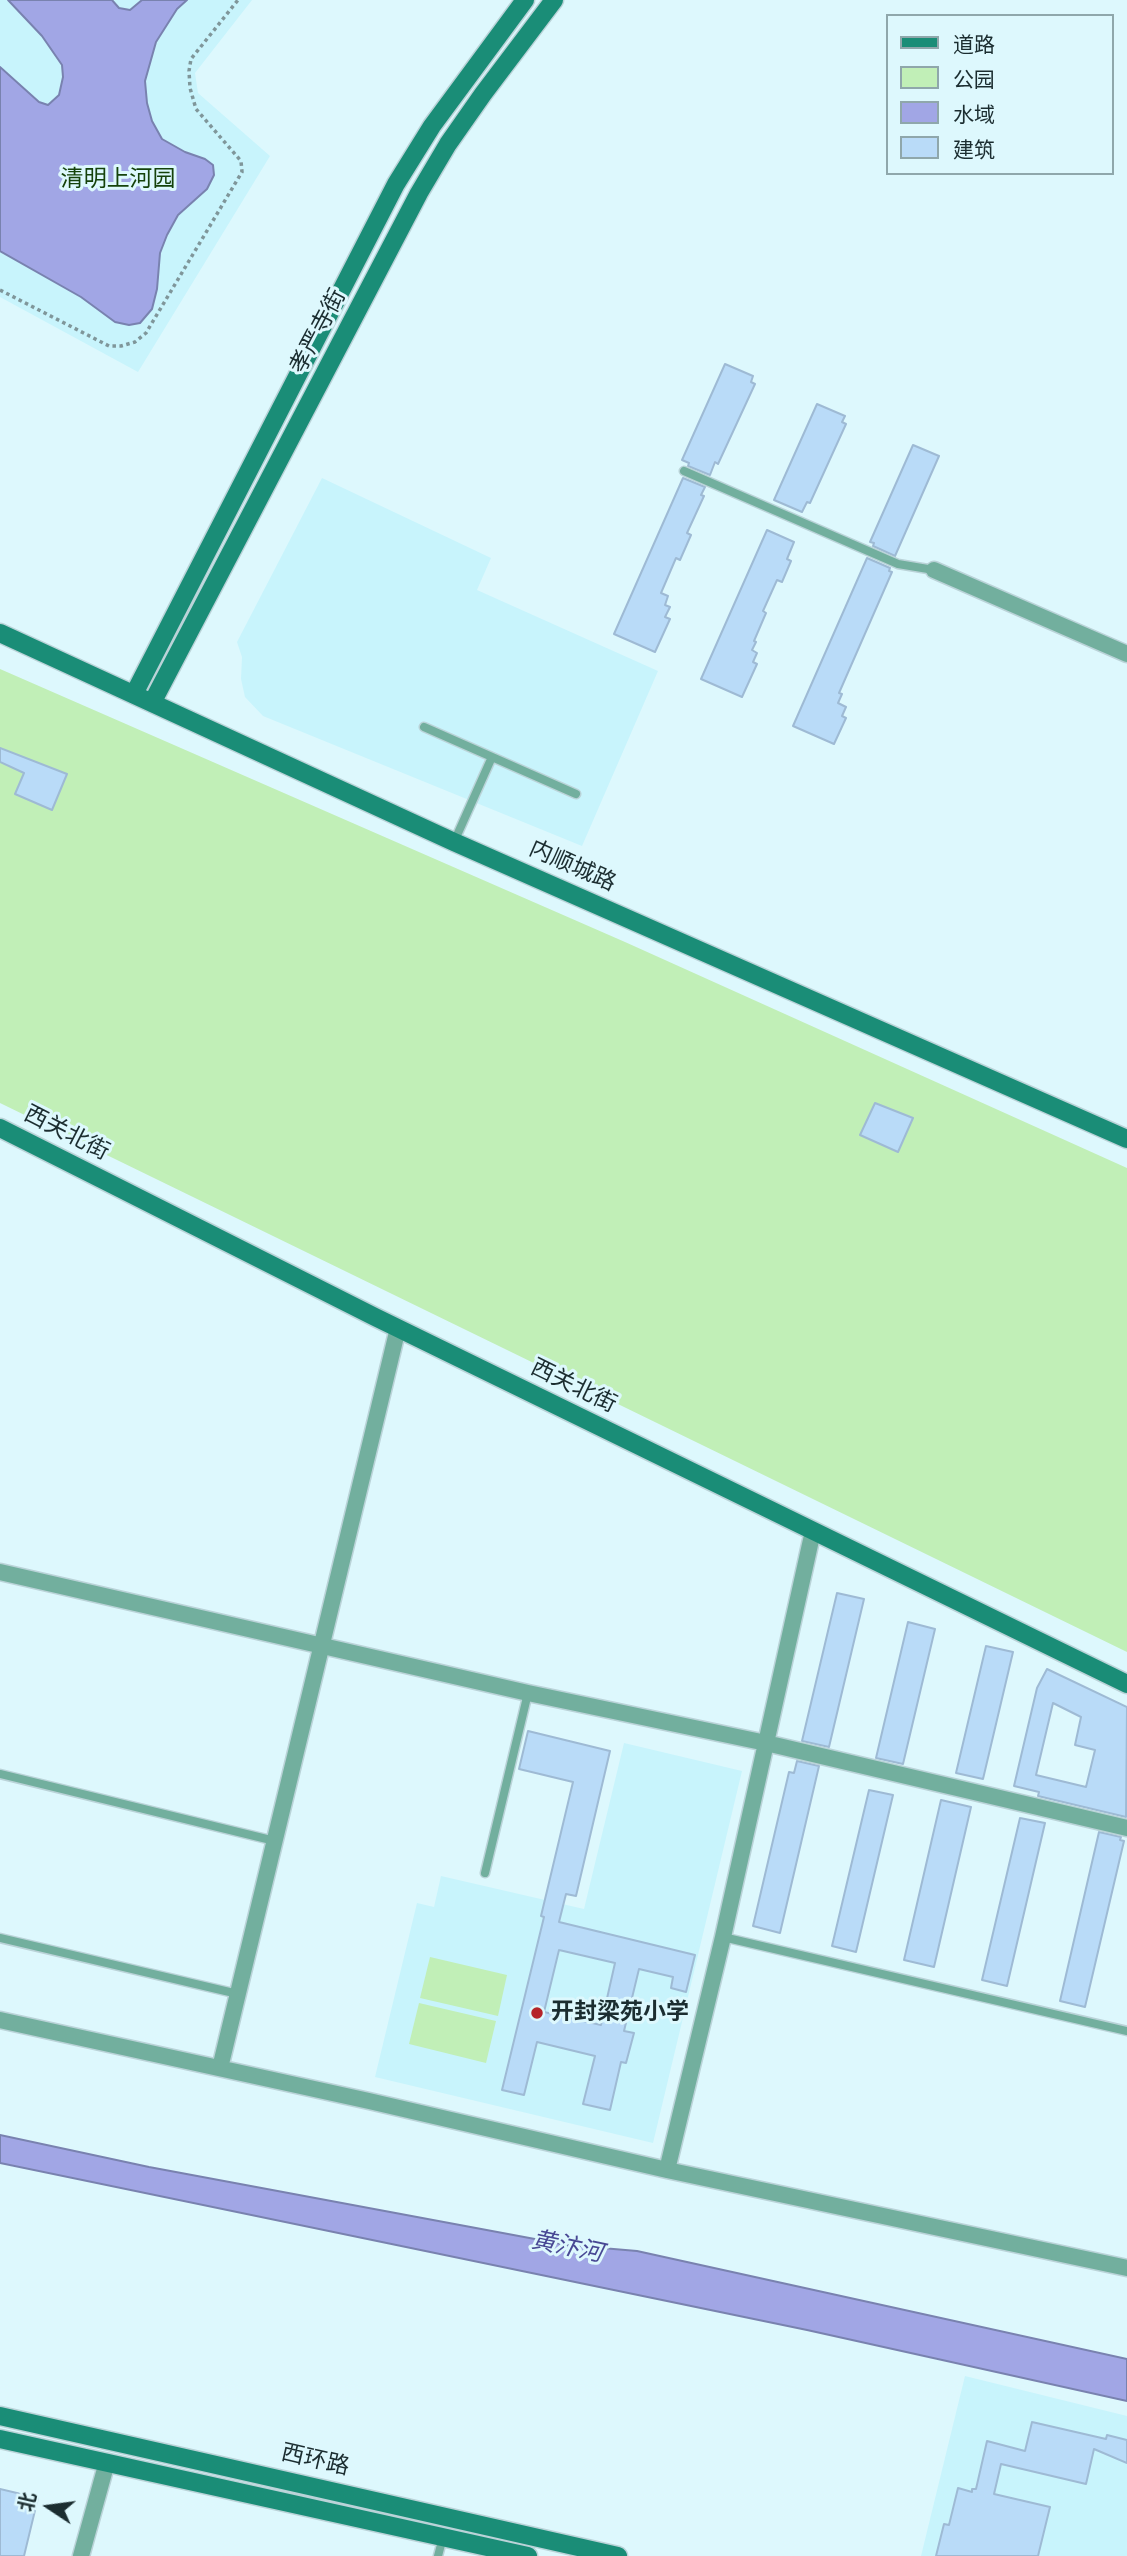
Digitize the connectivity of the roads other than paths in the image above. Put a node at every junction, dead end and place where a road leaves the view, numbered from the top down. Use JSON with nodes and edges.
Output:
{"nodes":[{"id":1,"x":525,"y":0,"type":"edge"},
{"id":2,"x":554,"y":0,"type":"edge"},
{"id":3,"x":684,"y":471,"type":"dead end"},
{"id":4,"x":933,"y":570,"type":"joint"},
{"id":5,"x":0,"y":633,"type":"edge"},
{"id":6,"x":1127,"y":654,"type":"edge"},
{"id":7,"x":134,"y":694,"type":"junction"},
{"id":8,"x":152,"y":703,"type":"junction"},
{"id":9,"x":424,"y":727,"type":"dead end"},
{"id":10,"x":492,"y":757,"type":"junction"},
{"id":11,"x":576,"y":794,"type":"dead end"},
{"id":12,"x":454,"y":842,"type":"junction"},
{"id":13,"x":0,"y":1128,"type":"edge"},
{"id":14,"x":1127,"y":1139,"type":"edge"},
{"id":15,"x":397,"y":1328,"type":"junction"},
{"id":16,"x":813,"y":1531,"type":"junction"},
{"id":17,"x":0,"y":1572,"type":"edge"},
{"id":18,"x":322,"y":1646,"type":"junction"},
{"id":19,"x":1127,"y":1685,"type":"edge"},
{"id":20,"x":528,"y":1693,"type":"junction"},
{"id":21,"x":766,"y":1743,"type":"junction"},
{"id":22,"x":0,"y":1774,"type":"edge"},
{"id":23,"x":1127,"y":1828,"type":"edge"},
{"id":24,"x":275,"y":1841,"type":"junction"},
{"id":25,"x":485,"y":1873,"type":"dead end"},
{"id":26,"x":723,"y":1937,"type":"junction"},
{"id":27,"x":0,"y":1938,"type":"edge"},
{"id":28,"x":238,"y":1994,"type":"junction"},
{"id":29,"x":0,"y":2020,"type":"edge"},
{"id":30,"x":1127,"y":2031,"type":"edge"},
{"id":31,"x":220,"y":2068,"type":"junction"},
{"id":32,"x":667,"y":2170,"type":"junction"},
{"id":33,"x":1127,"y":2268,"type":"edge"},
{"id":34,"x":0,"y":2416,"type":"edge"},
{"id":35,"x":0,"y":2439,"type":"edge"},
{"id":36,"x":107,"y":2462,"type":"junction"},
{"id":37,"x":443,"y":2537,"type":"junction"},
{"id":38,"x":81,"y":2556,"type":"edge"},
{"id":39,"x":438,"y":2556,"type":"edge"},
{"id":40,"x":528,"y":2556,"type":"edge"},
{"id":41,"x":618,"y":2556,"type":"edge"}],
"edges":[{"from":1,"to":7,"type":"street","name":"孝严寺街"},
{"from":2,"to":8,"type":"street","name":"孝严寺街"},
{"from":3,"to":4,"type":"lane"},
{"from":4,"to":6,"type":"street"},
{"from":5,"to":7,"type":"street","name":"内顺城路"},
{"from":7,"to":8,"type":"street","name":"内顺城路"},
{"from":8,"to":12,"type":"street","name":"内顺城路"},
{"from":9,"to":10,"type":"lane"},
{"from":10,"to":11,"type":"lane"},
{"from":10,"to":12,"type":"lane"},
{"from":12,"to":14,"type":"street","name":"内顺城路"},
{"from":13,"to":15,"type":"street","name":"西关北街"},
{"from":15,"to":16,"type":"street","name":"西关北街"},
{"from":15,"to":18,"type":"street"},
{"from":16,"to":19,"type":"street","name":"西关北街"},
{"from":16,"to":21,"type":"street"},
{"from":17,"to":18,"type":"street"},
{"from":18,"to":20,"type":"street"},
{"from":18,"to":24,"type":"street"},
{"from":20,"to":21,"type":"street"},
{"from":20,"to":25,"type":"lane"},
{"from":21,"to":23,"type":"street"},
{"from":21,"to":26,"type":"street"},
{"from":22,"to":24,"type":"lane"},
{"from":24,"to":28,"type":"street"},
{"from":26,"to":30,"type":"lane"},
{"from":26,"to":32,"type":"street"},
{"from":27,"to":28,"type":"lane"},
{"from":28,"to":31,"type":"street"},
{"from":29,"to":31,"type":"street"},
{"from":31,"to":32,"type":"street"},
{"from":32,"to":33,"type":"street"},
{"from":34,"to":41,"type":"street","name":"西环路"},
{"from":35,"to":36,"type":"street","name":"西环路"},
{"from":36,"to":37,"type":"street","name":"西环路"},
{"from":36,"to":38,"type":"street"},
{"from":37,"to":39,"type":"lane"},
{"from":37,"to":40,"type":"street","name":"西环路"}]}
